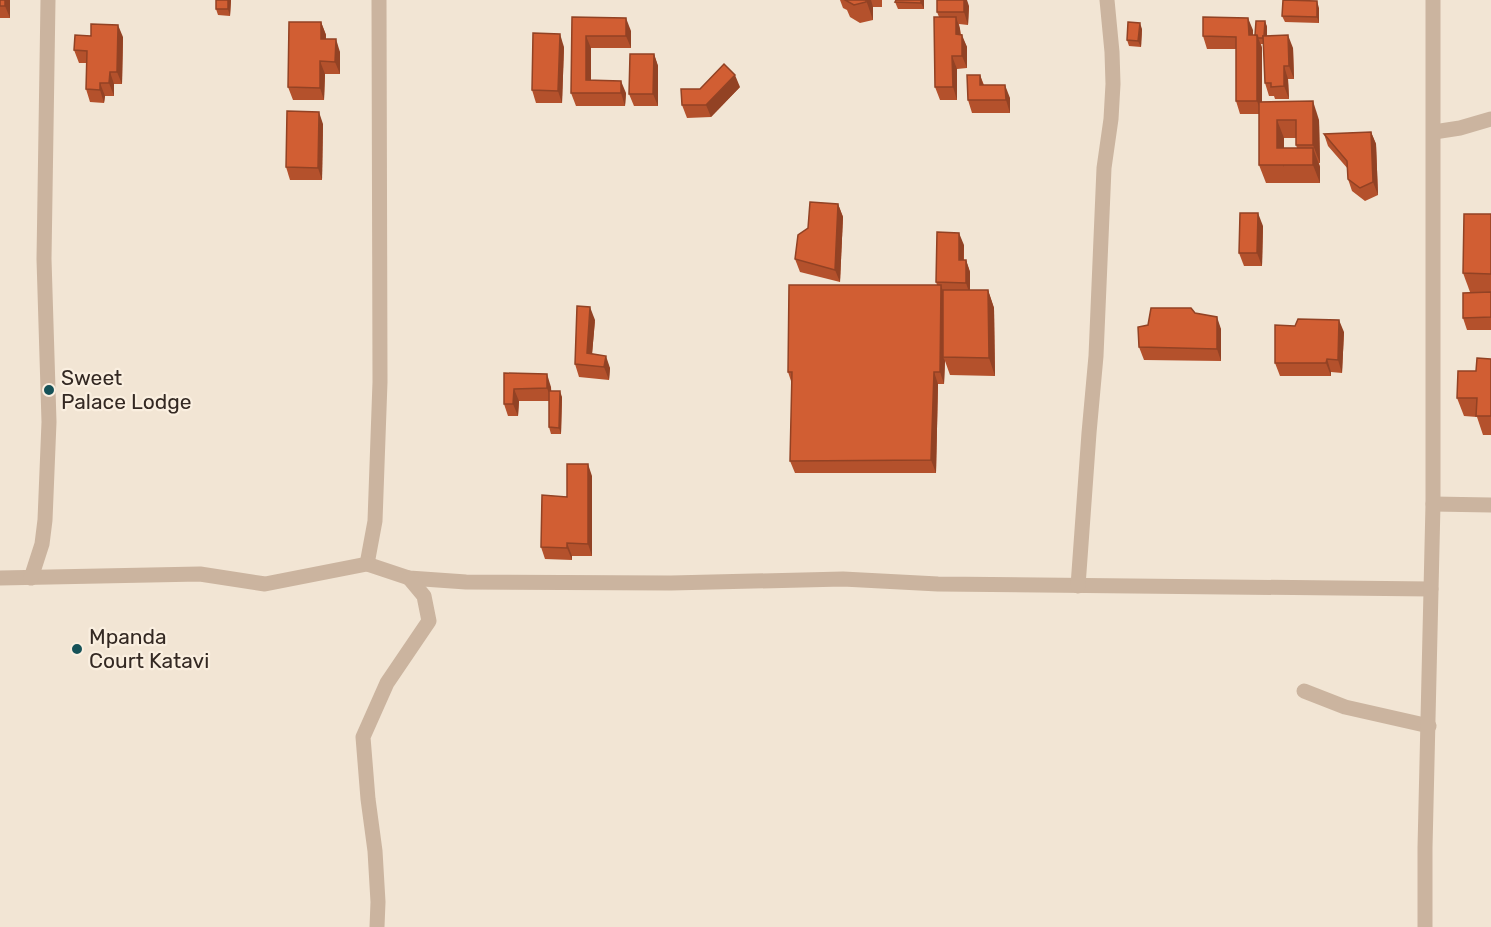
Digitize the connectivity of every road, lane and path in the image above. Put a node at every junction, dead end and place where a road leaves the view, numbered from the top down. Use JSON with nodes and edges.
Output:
{"nodes":[{"id":1,"x":48,"y":0,"type":"edge"},
{"id":2,"x":379,"y":0,"type":"edge"},
{"id":3,"x":1107,"y":0,"type":"edge"},
{"id":4,"x":1433,"y":0,"type":"edge"},
{"id":5,"x":1491,"y":119,"type":"edge"},
{"id":6,"x":1434,"y":132,"type":"junction"},
{"id":7,"x":1433,"y":504,"type":"junction"},
{"id":8,"x":1491,"y":505,"type":"edge"},
{"id":9,"x":367,"y":564,"type":"junction"},
{"id":10,"x":0,"y":578,"type":"edge"},
{"id":11,"x":31,"y":578,"type":"junction"},
{"id":12,"x":409,"y":578,"type":"junction"},
{"id":13,"x":1078,"y":586,"type":"junction"},
{"id":14,"x":1431,"y":589,"type":"junction"},
{"id":15,"x":1304,"y":691,"type":"dead end"},
{"id":16,"x":1429,"y":726,"type":"junction"},
{"id":17,"x":377,"y":927,"type":"edge"},
{"id":18,"x":1425,"y":927,"type":"edge"}],
"edges":[{"from":1,"to":11,"type":"street"},
{"from":2,"to":9,"type":"street"},
{"from":3,"to":13,"type":"street"},
{"from":4,"to":6,"type":"street"},
{"from":5,"to":6,"type":"street"},
{"from":6,"to":7,"type":"street"},
{"from":7,"to":8,"type":"street"},
{"from":7,"to":14,"type":"street"},
{"from":9,"to":11,"type":"street"},
{"from":9,"to":12,"type":"street"},
{"from":10,"to":11,"type":"street"},
{"from":12,"to":13,"type":"street"},
{"from":12,"to":17,"type":"street"},
{"from":13,"to":14,"type":"street"},
{"from":14,"to":16,"type":"street"},
{"from":15,"to":16,"type":"street"},
{"from":16,"to":18,"type":"street"}]}
